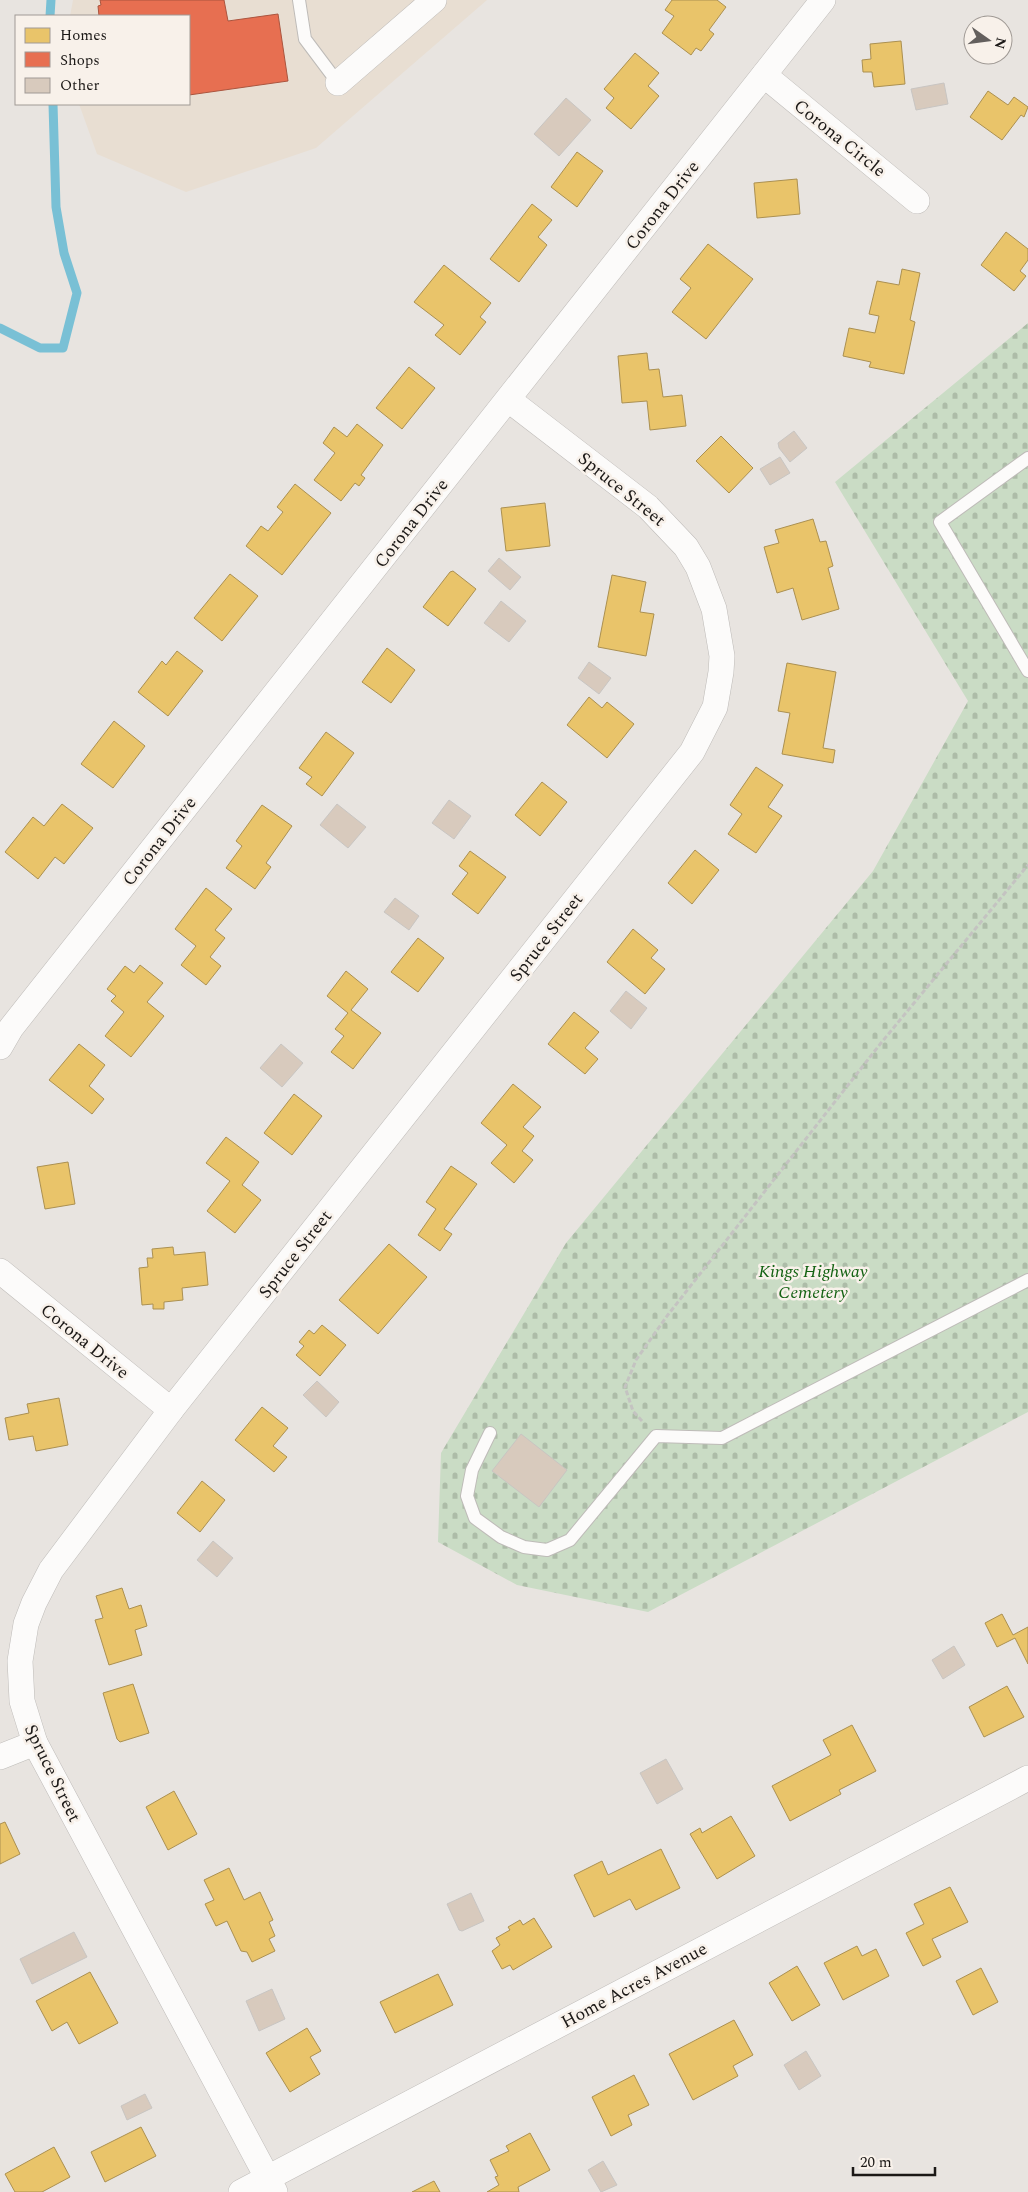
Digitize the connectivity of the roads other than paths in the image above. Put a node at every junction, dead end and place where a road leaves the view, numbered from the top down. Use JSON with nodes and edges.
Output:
{"nodes":[{"id":1,"x":299,"y":0,"type":"edge"},
{"id":2,"x":434,"y":0,"type":"edge"},
{"id":3,"x":823,"y":0,"type":"edge"},
{"id":4,"x":764,"y":75,"type":"junction"},
{"id":5,"x":338,"y":83,"type":"joint"},
{"id":6,"x":917,"y":201,"type":"dead end"},
{"id":7,"x":509,"y":400,"type":"junction"},
{"id":8,"x":1028,"y":458,"type":"edge"},
{"id":9,"x":1028,"y":671,"type":"edge"},
{"id":10,"x":0,"y":1047,"type":"edge"},
{"id":11,"x":0,"y":1270,"type":"edge"},
{"id":12,"x":1028,"y":1280,"type":"edge"},
{"id":13,"x":171,"y":1410,"type":"junction"},
{"id":14,"x":490,"y":1433,"type":"dead end"},
{"id":15,"x":35,"y":1743,"type":"junction"},
{"id":16,"x":0,"y":1757,"type":"edge"},
{"id":17,"x":1028,"y":1778,"type":"edge"},
{"id":18,"x":271,"y":2185,"type":"edge"},
{"id":19,"x":241,"y":2192,"type":"edge"}],
"edges":[{"from":1,"to":5,"type":"lane"},
{"from":2,"to":5,"type":"street"},
{"from":3,"to":4,"type":"street","name":"Corona Drive"},
{"from":4,"to":6,"type":"street","name":"Corona Circle"},
{"from":4,"to":7,"type":"street","name":"Corona Drive"},
{"from":7,"to":10,"type":"street","name":"Corona Drive"},
{"from":7,"to":13,"type":"street","name":"Spruce Street"},
{"from":8,"to":9,"type":"lane"},
{"from":11,"to":13,"type":"street","name":"Corona Drive"},
{"from":12,"to":14,"type":"lane"},
{"from":13,"to":15,"type":"street","name":"Spruce Street"},
{"from":15,"to":16,"type":"street"},
{"from":15,"to":18,"type":"street","name":"Spruce Street"},
{"from":17,"to":18,"type":"street","name":"Home Acres Avenue"},
{"from":18,"to":19,"type":"street","name":"Home Acres Avenue"}]}
